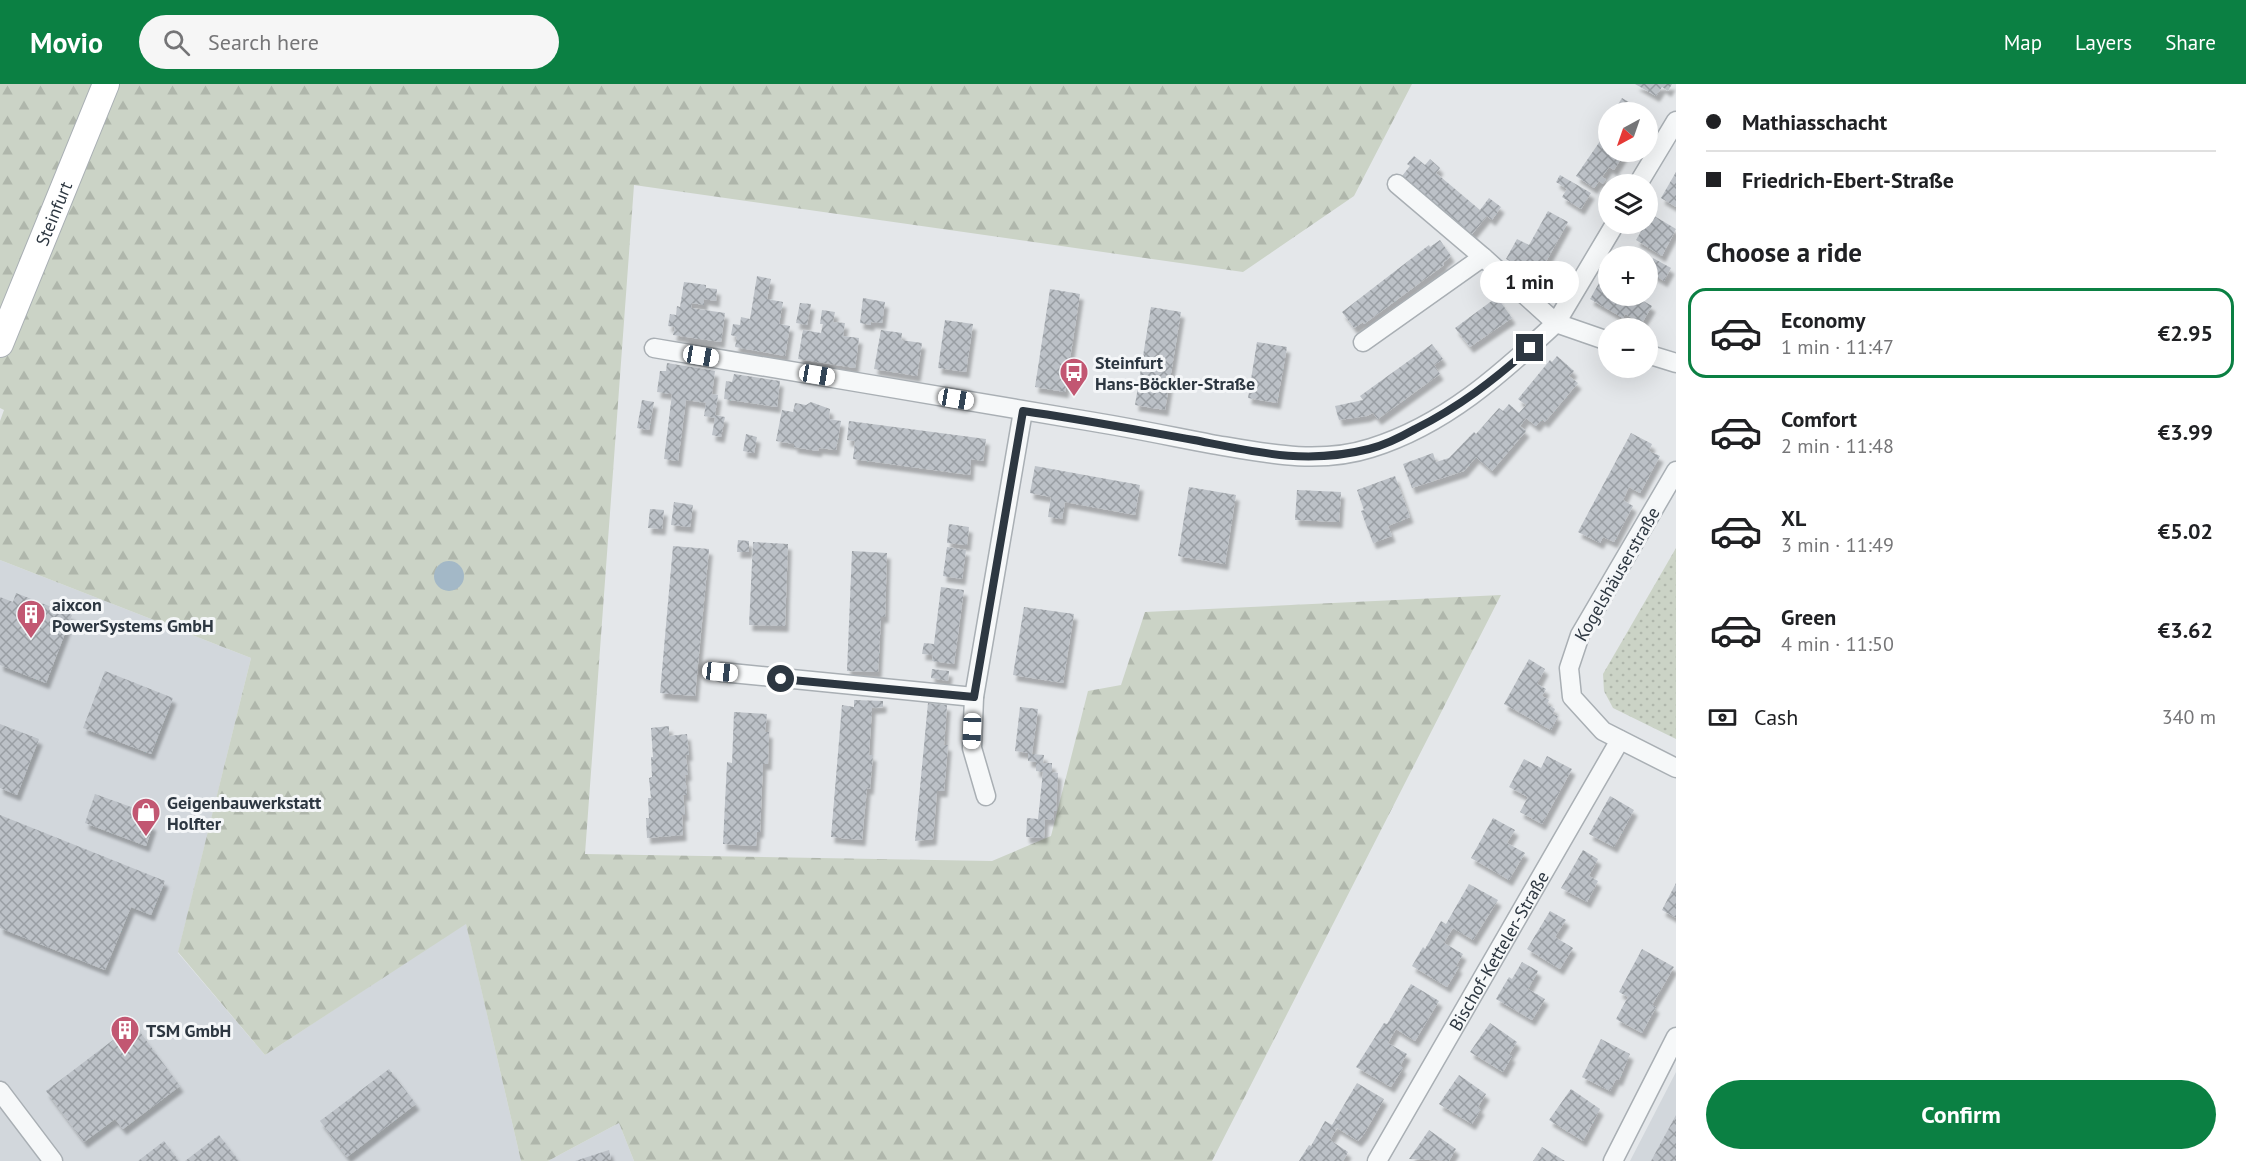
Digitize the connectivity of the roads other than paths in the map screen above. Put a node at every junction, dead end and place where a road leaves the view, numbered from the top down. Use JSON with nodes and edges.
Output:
{"nodes":[{"id":1,"x":106,"y":84,"type":"edge"},
{"id":2,"x":1676,"y":121,"type":"edge"},
{"id":3,"x":1644,"y":174,"type":"edge"},
{"id":4,"x":1397,"y":184,"type":"dead end"},
{"id":5,"x":1609,"y":234,"type":"edge"},
{"id":6,"x":1483,"y":257,"type":"junction"},
{"id":7,"x":1556,"y":323,"type":"junction"},
{"id":8,"x":1598,"y":338,"type":"edge"},
{"id":9,"x":1363,"y":342,"type":"dead end"},
{"id":10,"x":0,"y":344,"type":"edge"},
{"id":11,"x":654,"y":348,"type":"dead end"},
{"id":12,"x":1658,"y":357,"type":"edge"},
{"id":13,"x":1676,"y":363,"type":"edge"},
{"id":14,"x":1023,"y":411,"type":"junction"},
{"id":15,"x":1676,"y":471,"type":"edge"},
{"id":16,"x":720,"y":672,"type":"dead end"},
{"id":17,"x":974,"y":697,"type":"junction"},
{"id":18,"x":1620,"y":740,"type":"junction"},
{"id":19,"x":1676,"y":768,"type":"edge"},
{"id":20,"x":986,"y":796,"type":"dead end"},
{"id":21,"x":1676,"y":1037,"type":"edge"},
{"id":22,"x":0,"y":1090,"type":"edge"},
{"id":23,"x":53,"y":1161,"type":"edge"},
{"id":24,"x":1377,"y":1161,"type":"edge"},
{"id":25,"x":1613,"y":1161,"type":"edge"}],
"edges":[{"from":1,"to":10,"type":"street","name":"Steinfurt"},
{"from":2,"to":3,"type":"street"},
{"from":4,"to":6,"type":"street"},
{"from":5,"to":7,"type":"street"},
{"from":6,"to":7,"type":"street"},
{"from":6,"to":9,"type":"street"},
{"from":7,"to":8,"type":"street"},
{"from":7,"to":14,"type":"street"},
{"from":11,"to":14,"type":"street"},
{"from":12,"to":13,"type":"street"},
{"from":14,"to":17,"type":"street"},
{"from":15,"to":18,"type":"street","name":"Kogelshäuserstraße"},
{"from":16,"to":17,"type":"street"},
{"from":17,"to":20,"type":"street"},
{"from":18,"to":19,"type":"street","name":"Kogelshäuserstraße"},
{"from":18,"to":24,"type":"street","name":"Bischof-Ketteler-Straße"},
{"from":21,"to":25,"type":"street"},
{"from":22,"to":23,"type":"street"}]}
